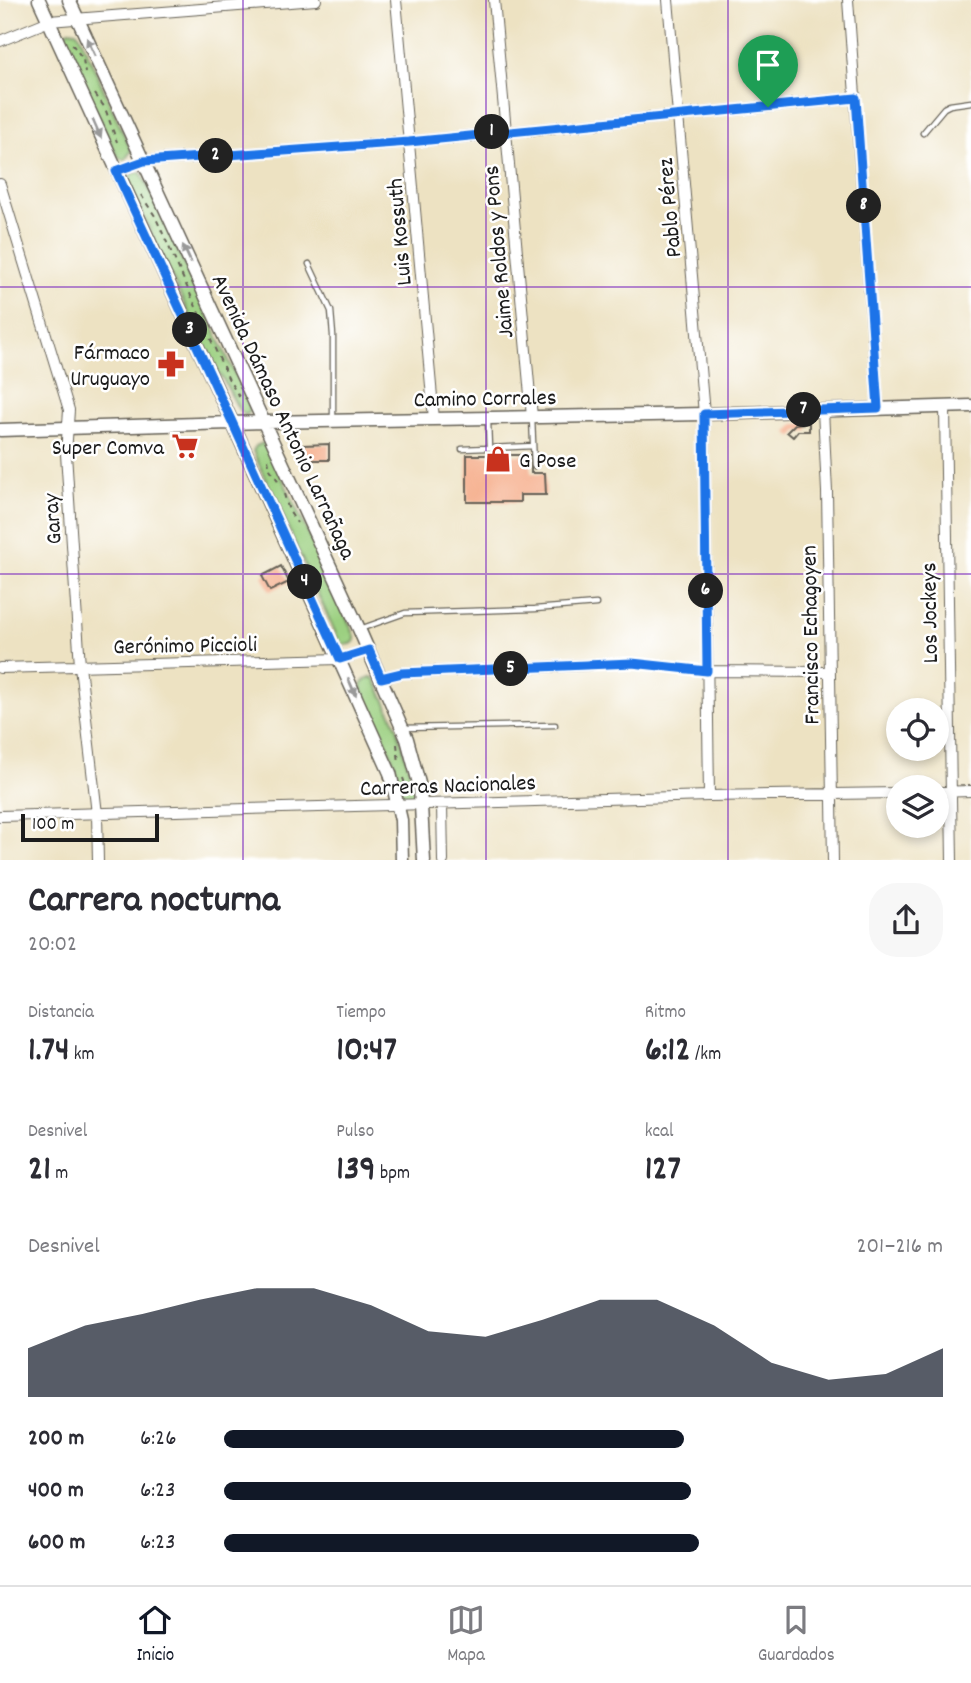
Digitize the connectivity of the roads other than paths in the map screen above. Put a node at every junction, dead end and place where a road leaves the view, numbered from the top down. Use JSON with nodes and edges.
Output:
{"nodes":[{"id":1,"x":39,"y":0,"type":"edge"},
{"id":2,"x":69,"y":0,"type":"edge"},
{"id":3,"x":316,"y":0,"type":"edge"},
{"id":4,"x":396,"y":0,"type":"edge"},
{"id":5,"x":494,"y":0,"type":"edge"},
{"id":6,"x":668,"y":0,"type":"edge"},
{"id":7,"x":848,"y":0,"type":"edge"},
{"id":8,"x":78,"y":19,"type":"junction"},
{"id":9,"x":49,"y":21,"type":"junction"},
{"id":10,"x":0,"y":41,"type":"edge"},
{"id":11,"x":856,"y":98,"type":"junction"},
{"id":12,"x":971,"y":102,"type":"edge"},
{"id":13,"x":679,"y":116,"type":"junction"},
{"id":14,"x":505,"y":131,"type":"junction"},
{"id":15,"x":923,"y":133,"type":"dead end"},
{"id":16,"x":409,"y":142,"type":"junction"},
{"id":17,"x":144,"y":161,"type":"junction"},
{"id":18,"x":116,"y":171,"type":"junction"},
{"id":19,"x":0,"y":184,"type":"edge"},
{"id":20,"x":309,"y":264,"type":"dead end"},
{"id":21,"x":971,"y":406,"type":"edge"},
{"id":22,"x":878,"y":408,"type":"junction"},
{"id":23,"x":944,"y":408,"type":"junction"},
{"id":24,"x":823,"y":410,"type":"junction"},
{"id":25,"x":704,"y":414,"type":"junction"},
{"id":26,"x":531,"y":417,"type":"junction"},
{"id":27,"x":488,"y":418,"type":"junction"},
{"id":28,"x":435,"y":419,"type":"junction"},
{"id":29,"x":333,"y":421,"type":"junction"},
{"id":30,"x":265,"y":422,"type":"junction"},
{"id":31,"x":233,"y":424,"type":"junction"},
{"id":32,"x":68,"y":429,"type":"junction"},
{"id":33,"x":0,"y":430,"type":"edge"},
{"id":34,"x":533,"y":446,"type":"junction"},
{"id":35,"x":489,"y":448,"type":"junction"},
{"id":36,"x":462,"y":449,"type":"dead end"},
{"id":37,"x":534,"y":466,"type":"dead end"},
{"id":38,"x":596,"y":604,"type":"dead end"},
{"id":39,"x":359,"y":629,"type":"junction"},
{"id":40,"x":369,"y":650,"type":"junction"},
{"id":41,"x":340,"y":659,"type":"junction"},
{"id":42,"x":590,"y":665,"type":"road end"},
{"id":43,"x":80,"y":666,"type":"junction"},
{"id":44,"x":0,"y":668,"type":"edge"},
{"id":45,"x":707,"y":671,"type":"junction"},
{"id":46,"x":828,"y":672,"type":"junction"},
{"id":47,"x":381,"y":678,"type":"junction"},
{"id":48,"x":555,"y":725,"type":"dead end"},
{"id":49,"x":402,"y":728,"type":"junction"},
{"id":50,"x":950,"y":792,"type":"junction"},
{"id":51,"x":971,"y":792,"type":"edge"},
{"id":52,"x":831,"y":793,"type":"junction"},
{"id":53,"x":886,"y":793,"type":"edge"},
{"id":54,"x":709,"y":796,"type":"junction"},
{"id":55,"x":404,"y":801,"type":"junction"},
{"id":56,"x":422,"y":804,"type":"junction"},
{"id":57,"x":442,"y":804,"type":"junction"},
{"id":58,"x":97,"y":814,"type":"junction"},
{"id":59,"x":0,"y":816,"type":"edge"},
{"id":60,"x":98,"y":860,"type":"edge"},
{"id":61,"x":402,"y":860,"type":"edge"},
{"id":62,"x":424,"y":860,"type":"edge"},
{"id":63,"x":443,"y":860,"type":"edge"},
{"id":64,"x":832,"y":860,"type":"edge"},
{"id":65,"x":953,"y":860,"type":"edge"}],
"edges":[{"from":1,"to":9,"type":"street"},
{"from":2,"to":8,"type":"street","name":"Avenida Dámaso Antonio Larrañaga"},
{"from":3,"to":8,"type":"street"},
{"from":4,"to":16,"type":"street","name":"Luis Kossuth"},
{"from":5,"to":14,"type":"street","name":"Jaime Roldos y Pons"},
{"from":6,"to":13,"type":"street","name":"Pablo Pérez"},
{"from":7,"to":11,"type":"street"},
{"from":8,"to":9,"type":"street"},
{"from":17,"to":8,"type":"street","name":"Avenida Dámaso Antonio Larrañaga","one_way":true},
{"from":9,"to":10,"type":"street"},
{"from":9,"to":18,"type":"street","one_way":true},
{"from":11,"to":13,"type":"street"},
{"from":11,"to":22,"type":"street"},
{"from":12,"to":15,"type":"lane"},
{"from":13,"to":14,"type":"street"},
{"from":13,"to":25,"type":"street","name":"Pablo Pérez"},
{"from":14,"to":16,"type":"street"},
{"from":14,"to":26,"type":"street","name":"Jaime Roldos y Pons"},
{"from":16,"to":17,"type":"street"},
{"from":16,"to":28,"type":"street","name":"Luis Kossuth"},
{"from":17,"to":18,"type":"street"},
{"from":30,"to":17,"type":"street","name":"Avenida Dámaso Antonio Larrañaga","one_way":true},
{"from":18,"to":31,"type":"street"},
{"from":19,"to":32,"type":"street","name":"Garay"},
{"from":20,"to":29,"type":"lane"},
{"from":21,"to":23,"type":"street","name":"Camino Corrales"},
{"from":22,"to":23,"type":"street","name":"Camino Corrales"},
{"from":22,"to":24,"type":"street","name":"Camino Corrales"},
{"from":23,"to":50,"type":"street","name":"Los Jockeys"},
{"from":24,"to":25,"type":"street","name":"Camino Corrales"},
{"from":24,"to":46,"type":"street","name":"Francisco Echagoyen"},
{"from":25,"to":26,"type":"street","name":"Camino Corrales"},
{"from":25,"to":45,"type":"street","name":"Pablo Pérez"},
{"from":26,"to":27,"type":"street","name":"Camino Corrales"},
{"from":26,"to":34,"type":"lane"},
{"from":27,"to":28,"type":"street","name":"Camino Corrales"},
{"from":27,"to":35,"type":"lane"},
{"from":28,"to":29,"type":"street","name":"Camino Corrales"},
{"from":29,"to":30,"type":"street","name":"Camino Corrales"},
{"from":30,"to":31,"type":"street","name":"Camino Corrales"},
{"from":30,"to":39,"type":"street","name":"Avenida Dámaso Antonio Larrañaga"},
{"from":31,"to":32,"type":"street","name":"Camino Corrales"},
{"from":31,"to":41,"type":"street"},
{"from":32,"to":33,"type":"street","name":"Camino Corrales"},
{"from":32,"to":43,"type":"street","name":"Garay"},
{"from":34,"to":35,"type":"lane"},
{"from":34,"to":37,"type":"lane"},
{"from":35,"to":36,"type":"lane"},
{"from":38,"to":39,"type":"lane"},
{"from":39,"to":40,"type":"street","name":"Avenida Dámaso Antonio Larrañaga"},
{"from":40,"to":41,"type":"street","name":"Gerónimo Piccioli"},
{"from":40,"to":47,"type":"street","name":"Avenida Dámaso Antonio Larrañaga"},
{"from":41,"to":43,"type":"street","name":"Gerónimo Piccioli"},
{"from":41,"to":55,"type":"street","one_way":true},
{"from":42,"to":47,"type":"street"},
{"from":43,"to":44,"type":"street","name":"Gerónimo Piccioli"},
{"from":43,"to":58,"type":"street","name":"Garay"},
{"from":45,"to":46,"type":"street"},
{"from":45,"to":54,"type":"street","name":"Pablo Pérez"},
{"from":46,"to":52,"type":"street","name":"Francisco Echagoyen"},
{"from":47,"to":49,"type":"street","name":"Avenida Dámaso Antonio Larrañaga"},
{"from":48,"to":49,"type":"lane"},
{"from":49,"to":56,"type":"street","name":"Avenida Dámaso Antonio Larrañaga"},
{"from":50,"to":51,"type":"street"},
{"from":50,"to":65,"type":"street","name":"Los Jockeys"},
{"from":52,"to":53,"type":"street","name":"Carreras Nacionales"},
{"from":52,"to":54,"type":"street","name":"Carreras Nacionales"},
{"from":52,"to":64,"type":"street","name":"Francisco Echagoyen"},
{"from":54,"to":57,"type":"street","name":"Carreras Nacionales"},
{"from":55,"to":56,"type":"street","name":"Carreras Nacionales"},
{"from":55,"to":58,"type":"street","name":"Carreras Nacionales"},
{"from":55,"to":61,"type":"street"},
{"from":56,"to":57,"type":"street","name":"Carreras Nacionales"},
{"from":56,"to":62,"type":"street","name":"Avenida Dámaso Antonio Larrañaga"},
{"from":57,"to":63,"type":"street"},
{"from":58,"to":59,"type":"street","name":"Carreras Nacionales"},
{"from":58,"to":60,"type":"street","name":"Garay"}]}
